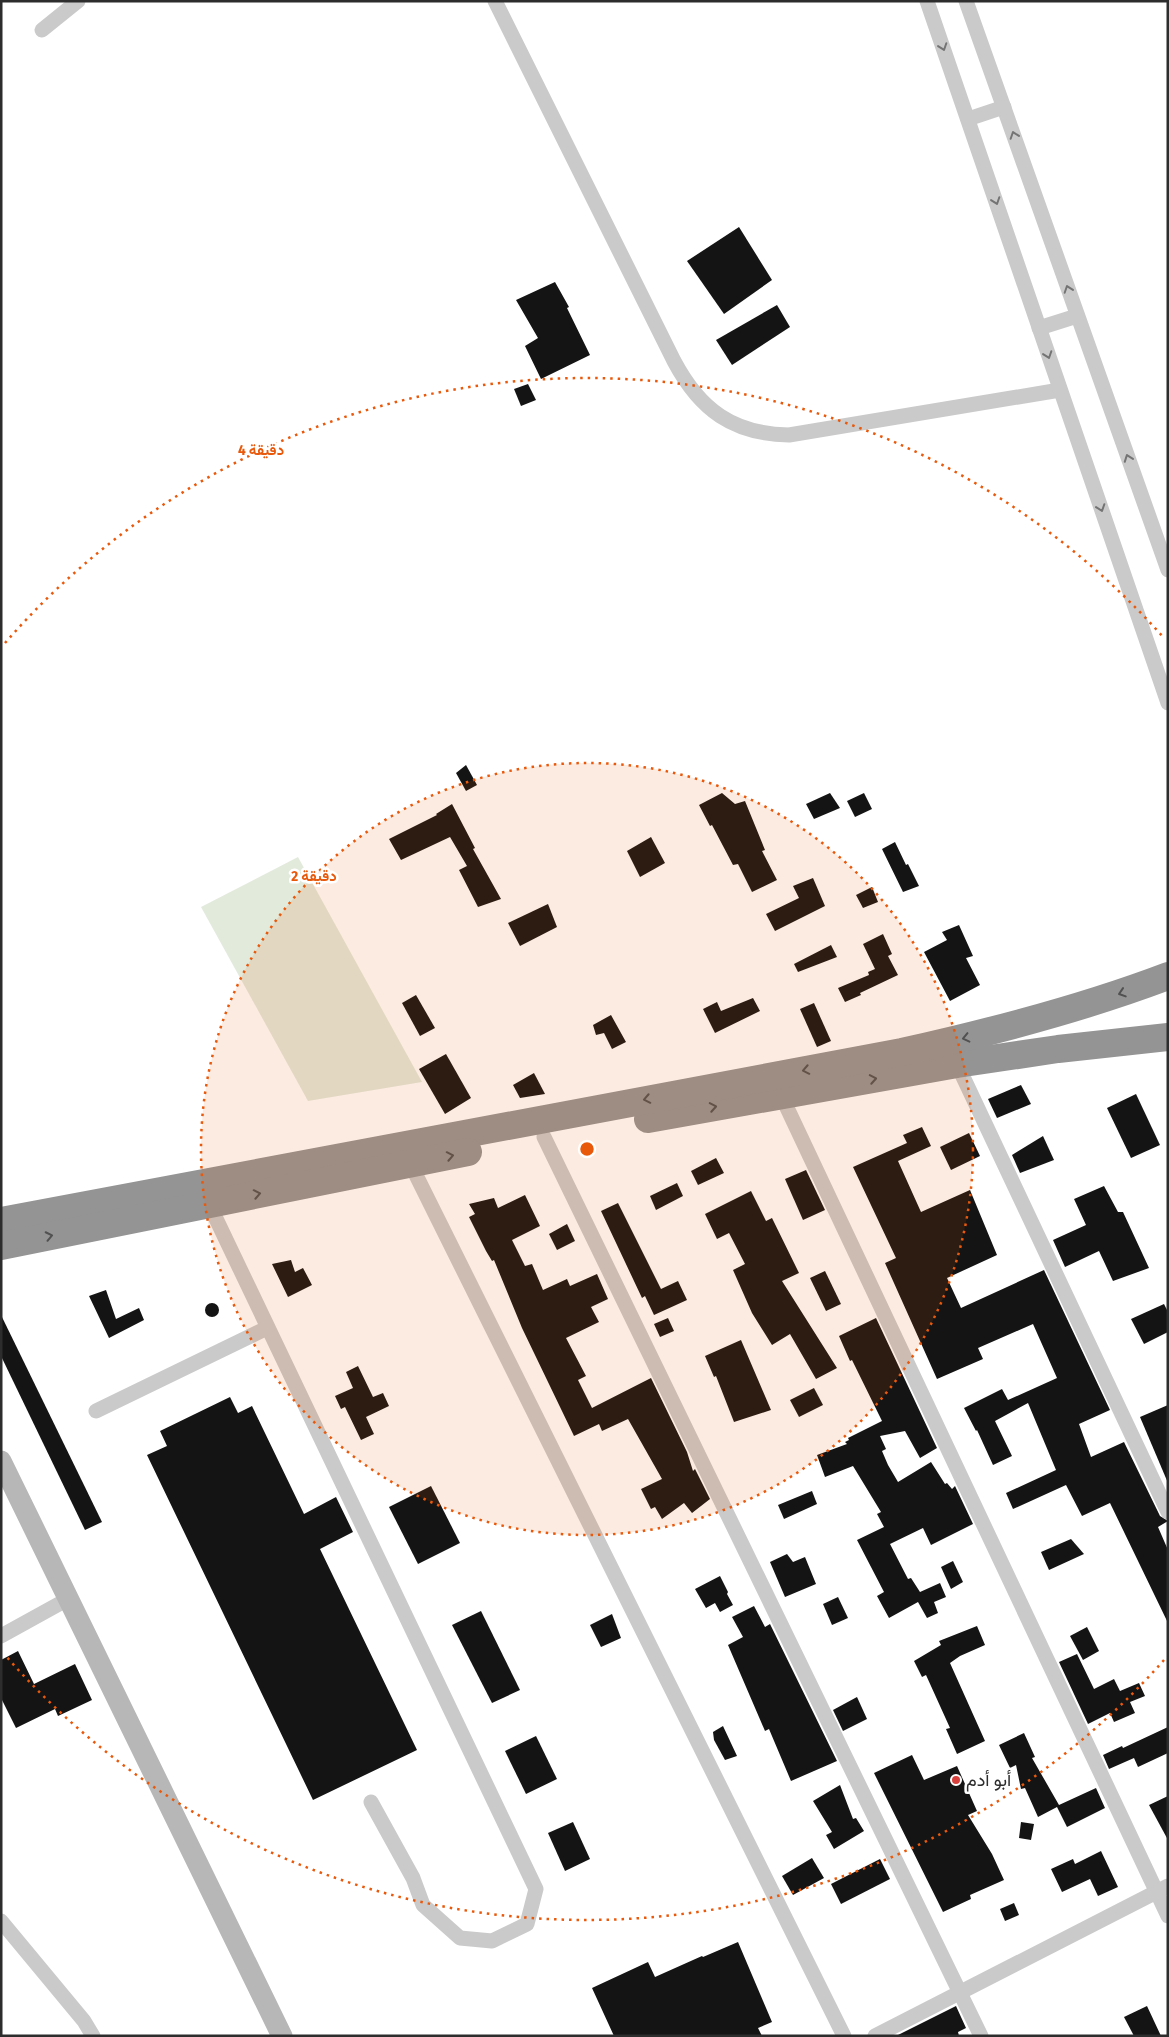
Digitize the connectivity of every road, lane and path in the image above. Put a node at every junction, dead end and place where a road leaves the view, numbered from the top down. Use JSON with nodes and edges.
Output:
{"nodes":[{"id":1,"x":78,"y":1,"type":"edge"},
{"id":2,"x":495,"y":1,"type":"edge"},
{"id":3,"x":927,"y":1,"type":"edge"},
{"id":4,"x":966,"y":1,"type":"edge"},
{"id":5,"x":42,"y":30,"type":"dead end"},
{"id":6,"x":1004,"y":108,"type":"junction"},
{"id":7,"x":968,"y":119,"type":"junction"},
{"id":8,"x":1077,"y":316,"type":"junction"},
{"id":9,"x":1039,"y":328,"type":"junction"},
{"id":10,"x":1060,"y":390,"type":"junction"},
{"id":11,"x":1168,"y":570,"type":"edge"},
{"id":12,"x":1168,"y":702,"type":"edge"},
{"id":13,"x":1168,"y":976,"type":"edge"},
{"id":14,"x":1168,"y":1037,"type":"edge"},
{"id":15,"x":957,"y":1064,"type":"junction"},
{"id":16,"x":781,"y":1094,"type":"junction"},
{"id":17,"x":544,"y":1137,"type":"junction"},
{"id":18,"x":410,"y":1163,"type":"junction"},
{"id":19,"x":209,"y":1204,"type":"junction"},
{"id":20,"x":1,"y":1221,"type":"edge"},
{"id":21,"x":1,"y":1246,"type":"edge"},
{"id":22,"x":267,"y":1328,"type":"junction"},
{"id":23,"x":96,"y":1411,"type":"dead end"},
{"id":24,"x":1,"y":1461,"type":"edge"},
{"id":25,"x":1168,"y":1512,"type":"edge"},
{"id":26,"x":68,"y":1599,"type":"junction"},
{"id":27,"x":1,"y":1636,"type":"edge"},
{"id":28,"x":371,"y":1802,"type":"dead end"},
{"id":29,"x":1162,"y":1889,"type":"edge"},
{"id":30,"x":1168,"y":1916,"type":"edge"},
{"id":31,"x":1,"y":1922,"type":"edge"},
{"id":32,"x":960,"y":1993,"type":"junction"},
{"id":33,"x":93,"y":2036,"type":"edge"},
{"id":34,"x":282,"y":2036,"type":"edge"},
{"id":35,"x":844,"y":2036,"type":"edge"},
{"id":36,"x":875,"y":2036,"type":"edge"},
{"id":37,"x":981,"y":2036,"type":"edge"}],
"edges":[{"from":1,"to":5,"type":"street"},
{"from":2,"to":10,"type":"street"},
{"from":3,"to":7,"type":"street","one_way":true},
{"from":4,"to":6,"type":"street"},
{"from":6,"to":7,"type":"street"},
{"from":8,"to":6,"type":"street","one_way":true},
{"from":7,"to":9,"type":"street","one_way":true},
{"from":8,"to":9,"type":"street"},
{"from":11,"to":8,"type":"street","one_way":true},
{"from":9,"to":10,"type":"street","one_way":true},
{"from":10,"to":12,"type":"street","one_way":true},
{"from":13,"to":20,"type":"highway","one_way":true},
{"from":14,"to":15,"type":"highway"},
{"from":16,"to":15,"type":"highway","one_way":true},
{"from":15,"to":25,"type":"street"},
{"from":17,"to":16,"type":"highway","one_way":true},
{"from":16,"to":29,"type":"street"},
{"from":18,"to":17,"type":"highway","one_way":true},
{"from":17,"to":32,"type":"street"},
{"from":19,"to":18,"type":"highway","one_way":true},
{"from":18,"to":35,"type":"street"},
{"from":21,"to":19,"type":"highway","one_way":true},
{"from":19,"to":22,"type":"street"},
{"from":22,"to":23,"type":"street"},
{"from":22,"to":28,"type":"street"},
{"from":24,"to":26,"type":"street"},
{"from":26,"to":27,"type":"street"},
{"from":26,"to":34,"type":"street"},
{"from":29,"to":30,"type":"street"},
{"from":29,"to":32,"type":"street"},
{"from":31,"to":33,"type":"street"},
{"from":32,"to":36,"type":"street"},
{"from":32,"to":37,"type":"street"}]}
